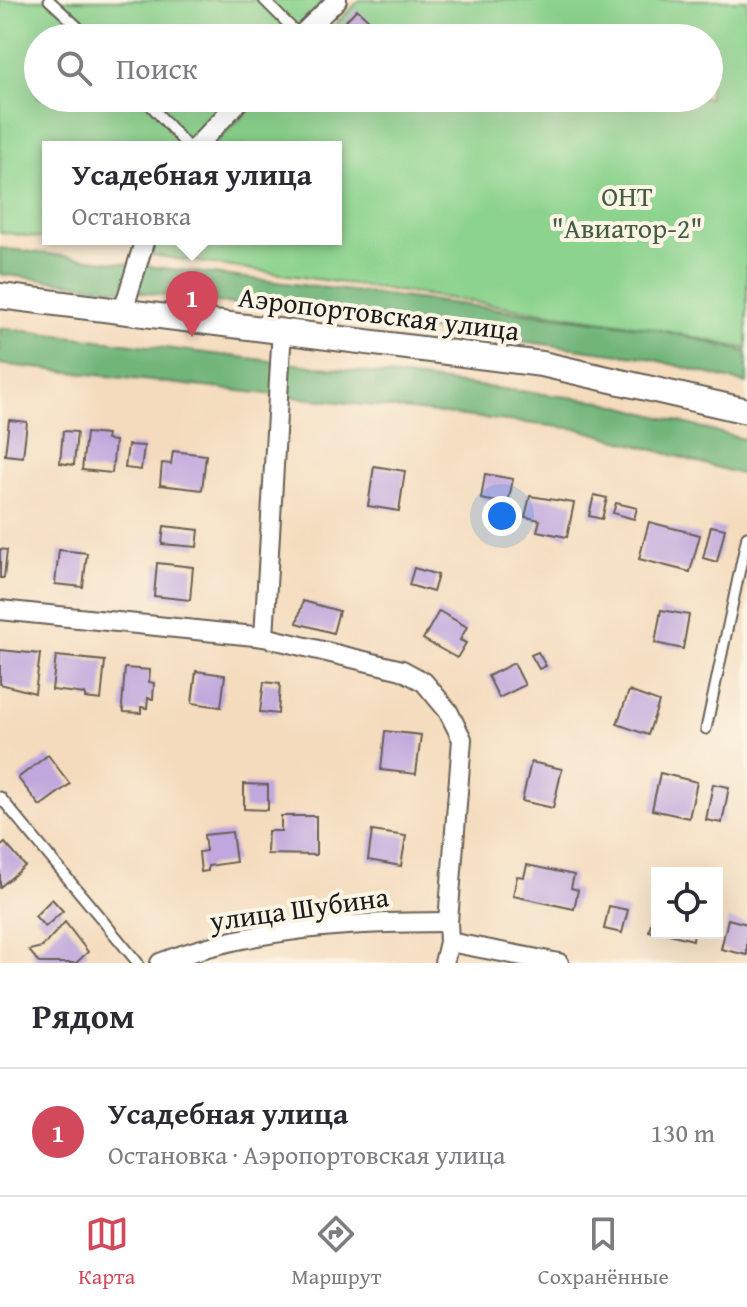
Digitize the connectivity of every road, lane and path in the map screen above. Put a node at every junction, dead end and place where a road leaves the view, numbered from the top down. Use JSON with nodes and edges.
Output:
{"nodes":[{"id":1,"x":49,"y":0,"type":"edge"},
{"id":2,"x":264,"y":0,"type":"edge"},
{"id":3,"x":337,"y":0,"type":"edge"},
{"id":4,"x":75,"y":24,"type":"edge"},
{"id":5,"x":287,"y":24,"type":"edge"},
{"id":6,"x":312,"y":24,"type":"edge"},
{"id":7,"x":157,"y":112,"type":"edge"},
{"id":8,"x":229,"y":112,"type":"edge"},
{"id":9,"x":183,"y":141,"type":"edge"},
{"id":10,"x":202,"y":141,"type":"edge"},
{"id":11,"x":143,"y":245,"type":"edge"},
{"id":12,"x":0,"y":296,"type":"edge"},
{"id":13,"x":123,"y":311,"type":"junction"},
{"id":14,"x":282,"y":329,"type":"junction"},
{"id":15,"x":747,"y":411,"type":"edge"},
{"id":16,"x":747,"y":536,"type":"edge"},
{"id":17,"x":0,"y":610,"type":"edge"},
{"id":18,"x":264,"y":637,"type":"junction"},
{"id":19,"x":706,"y":729,"type":"dead end"},
{"id":20,"x":0,"y":797,"type":"edge"},
{"id":21,"x":448,"y":922,"type":"junction"},
{"id":22,"x":449,"y":942,"type":"junction"},
{"id":23,"x":138,"y":963,"type":"edge"},
{"id":24,"x":160,"y":963,"type":"edge"},
{"id":25,"x":444,"y":963,"type":"edge"},
{"id":26,"x":559,"y":963,"type":"edge"}],
"edges":[{"from":1,"to":4,"type":"lane"},
{"from":2,"to":5,"type":"lane"},
{"from":3,"to":6,"type":"street"},
{"from":7,"to":9,"type":"lane"},
{"from":8,"to":10,"type":"street"},
{"from":11,"to":13,"type":"street"},
{"from":12,"to":13,"type":"street","name":"Аэропортовская улица"},
{"from":13,"to":14,"type":"street","name":"Аэропортовская улица"},
{"from":14,"to":15,"type":"street","name":"Аэропортовская улица"},
{"from":14,"to":18,"type":"street"},
{"from":16,"to":19,"type":"lane"},
{"from":17,"to":18,"type":"street"},
{"from":18,"to":21,"type":"street"},
{"from":20,"to":23,"type":"lane"},
{"from":21,"to":22,"type":"street"},
{"from":21,"to":24,"type":"street","name":"улица Шубина"},
{"from":22,"to":25,"type":"street"},
{"from":22,"to":26,"type":"street"}]}
